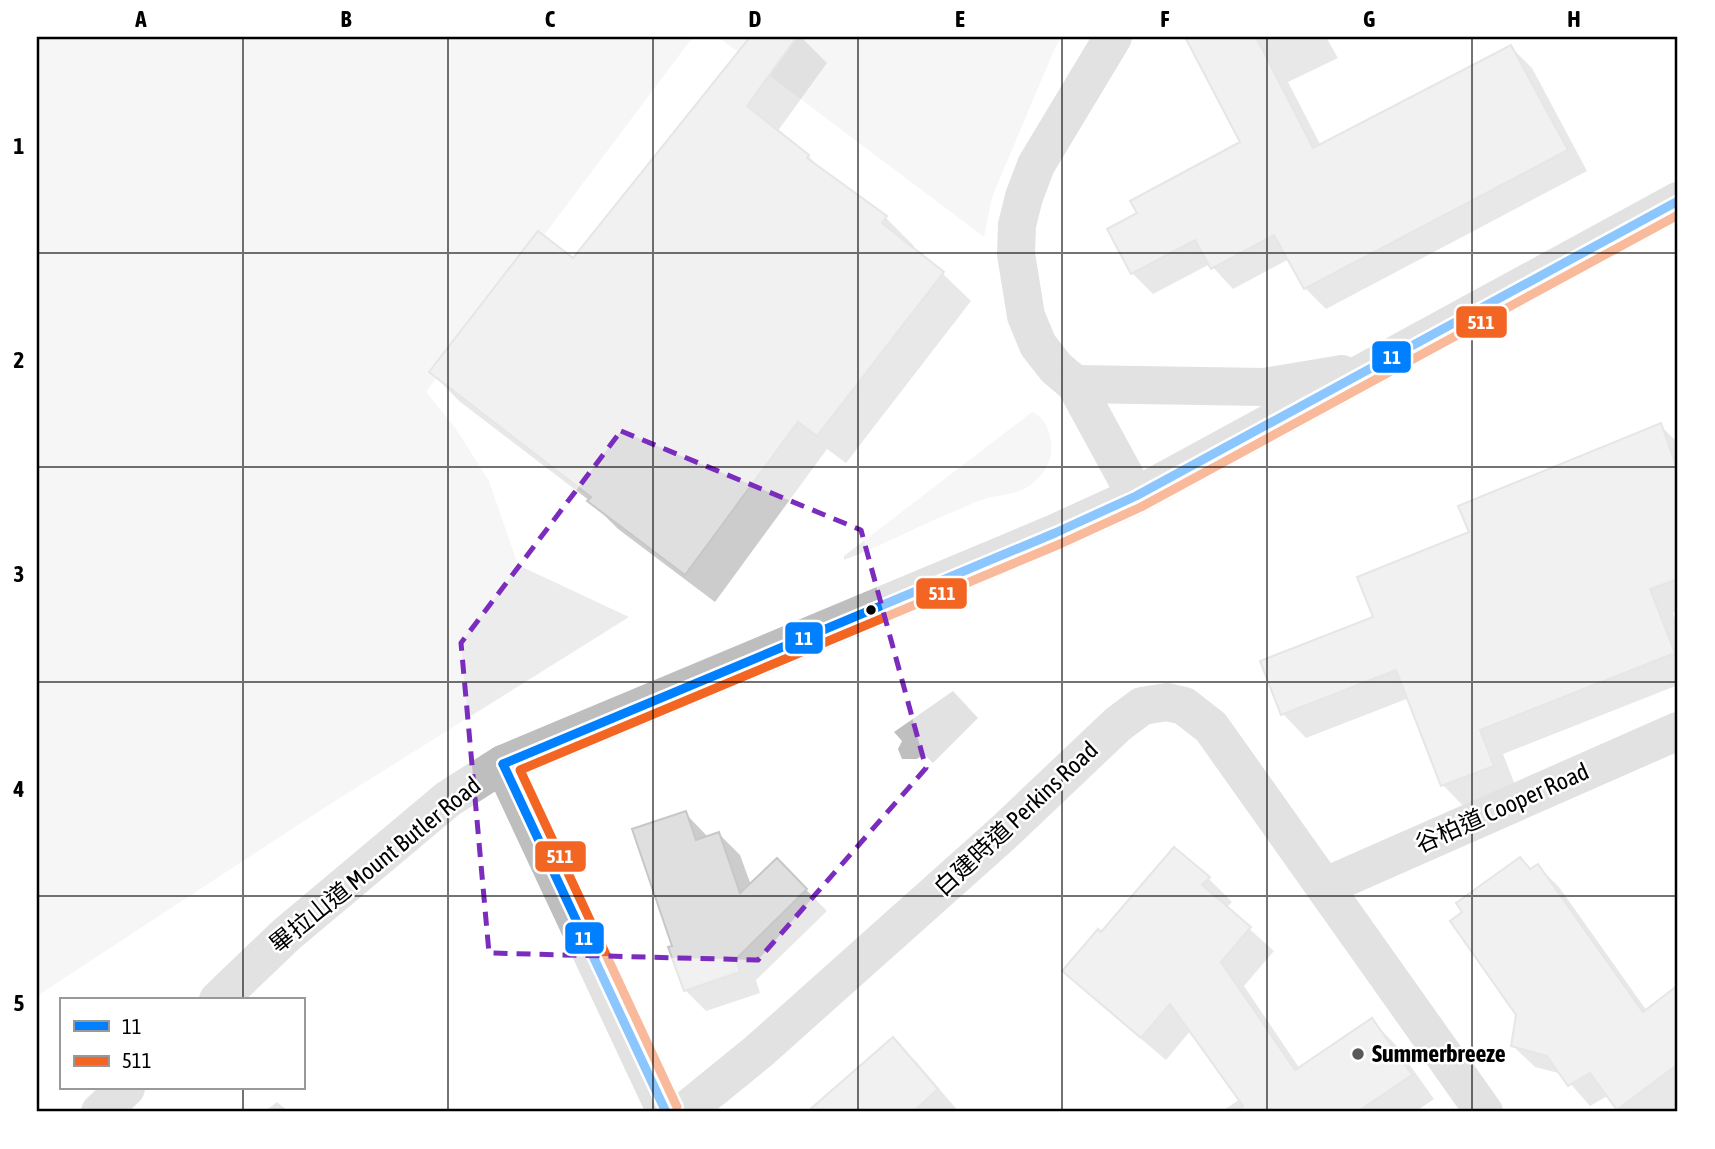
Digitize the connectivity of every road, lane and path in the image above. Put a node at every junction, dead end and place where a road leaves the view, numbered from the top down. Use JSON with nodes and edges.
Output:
{"nodes":[{"id":1,"x":1113,"y":37,"type":"edge"},
{"id":2,"x":1678,"y":201,"type":"edge"},
{"id":3,"x":1370,"y":369,"type":"junction"},
{"id":4,"x":1075,"y":384,"type":"junction"},
{"id":5,"x":1136,"y":496,"type":"junction"},
{"id":6,"x":1678,"y":731,"type":"edge"},
{"id":7,"x":503,"y":764,"type":"junction"},
{"id":8,"x":1326,"y":886,"type":"junction"},
{"id":9,"x":220,"y":998,"type":"edge"},
{"id":10,"x":123,"y":1090,"type":"edge"},
{"id":11,"x":100,"y":1112,"type":"edge"},
{"id":12,"x":666,"y":1112,"type":"edge"},
{"id":13,"x":684,"y":1112,"type":"edge"},
{"id":14,"x":1484,"y":1112,"type":"edge"}],
"edges":[{"from":1,"to":4,"type":"street"},
{"from":2,"to":3,"type":"street","name":"畢拉山道 Mount Butler Road"},
{"from":3,"to":4,"type":"street"},
{"from":3,"to":5,"type":"street","name":"畢拉山道 Mount Butler Road"},
{"from":4,"to":5,"type":"street"},
{"from":5,"to":7,"type":"street","name":"畢拉山道 Mount Butler Road"},
{"from":6,"to":8,"type":"street","name":"谷柏道 Cooper Road"},
{"from":7,"to":9,"type":"street","name":"畢拉山道 Mount Butler Road"},
{"from":7,"to":12,"type":"street"},
{"from":8,"to":13,"type":"street","name":"白建時道 Perkins Road"},
{"from":8,"to":14,"type":"street","name":"白建時道 Perkins Road"},
{"from":10,"to":11,"type":"street"}]}
